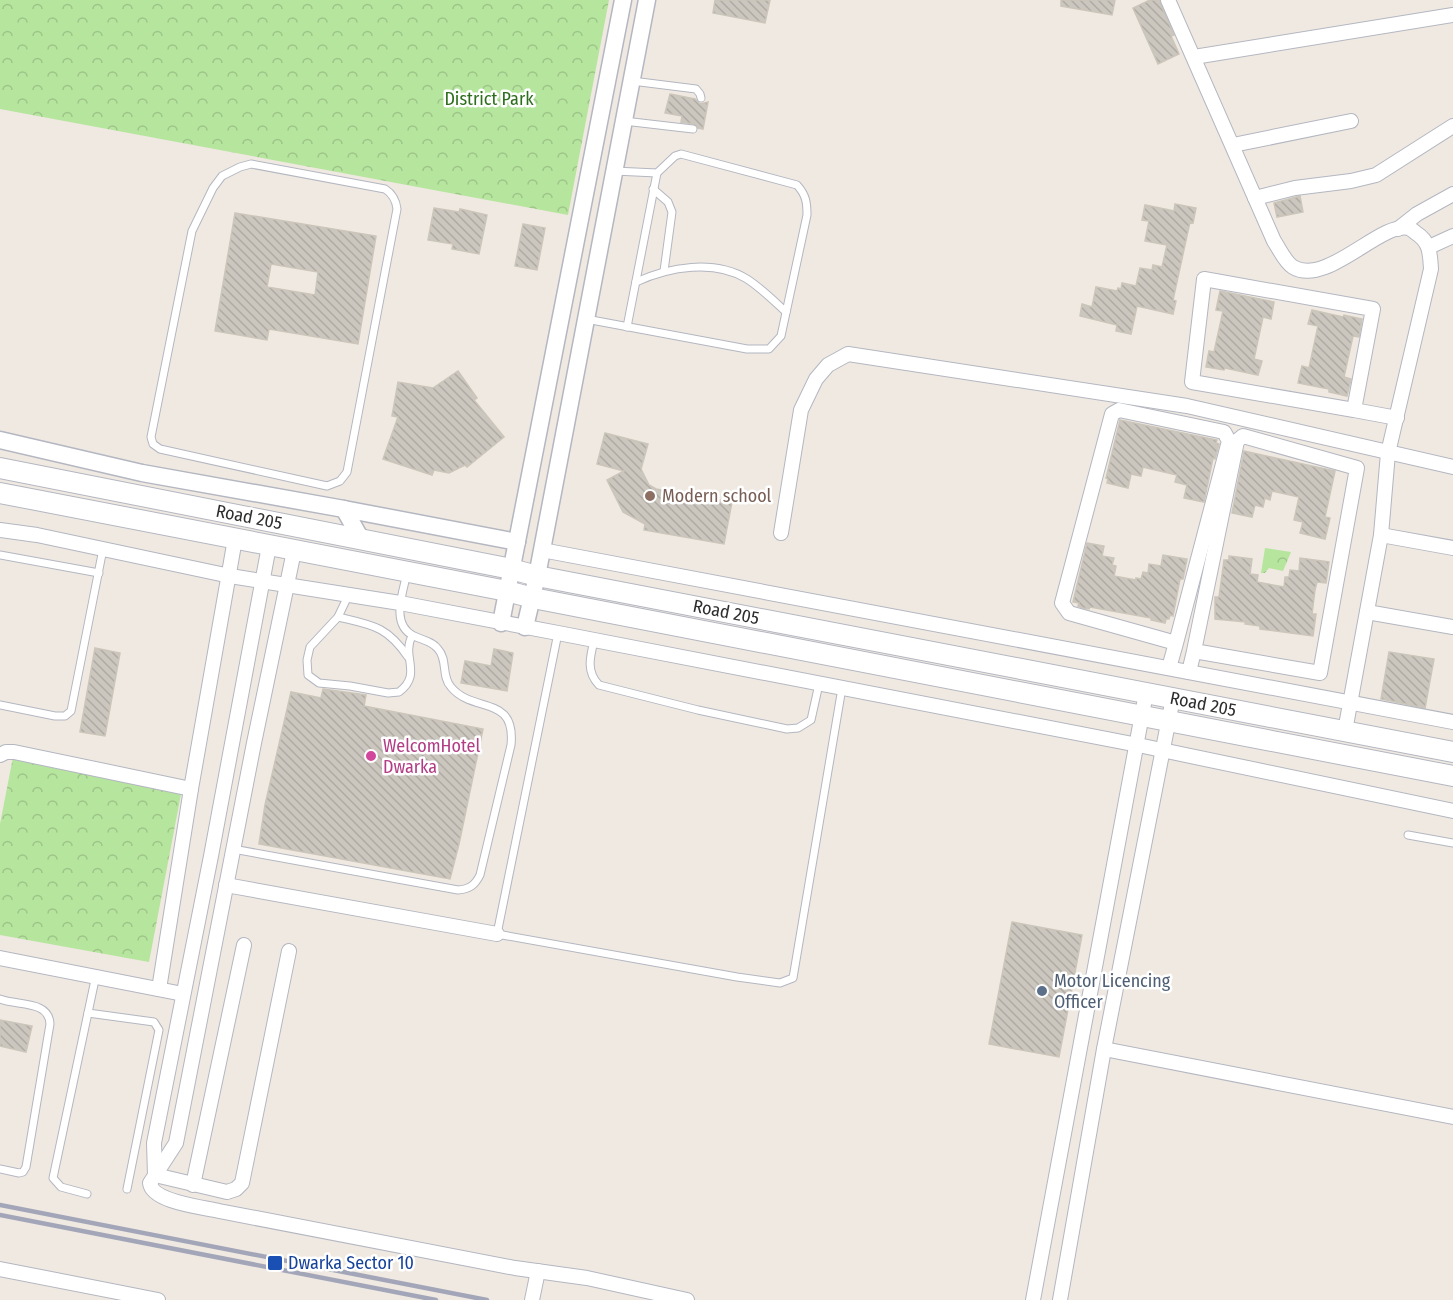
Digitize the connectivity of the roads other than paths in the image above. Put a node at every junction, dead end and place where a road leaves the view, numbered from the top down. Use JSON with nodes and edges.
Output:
{"nodes":[{"id":1,"x":623,"y":0,"type":"edge"},
{"id":2,"x":647,"y":0,"type":"edge"},
{"id":3,"x":1168,"y":0,"type":"edge"},
{"id":4,"x":1453,"y":15,"type":"edge"},
{"id":5,"x":1194,"y":57,"type":"junction"},
{"id":6,"x":632,"y":81,"type":"junction"},
{"id":7,"x":700,"y":98,"type":"dead end"},
{"id":8,"x":624,"y":121,"type":"junction"},
{"id":9,"x":1350,"y":121,"type":"dead end"},
{"id":10,"x":1453,"y":126,"type":"edge"},
{"id":11,"x":693,"y":129,"type":"dead end"},
{"id":12,"x":1233,"y":145,"type":"junction"},
{"id":13,"x":614,"y":171,"type":"junction"},
{"id":14,"x":657,"y":173,"type":"junction"},
{"id":15,"x":654,"y":189,"type":"junction"},
{"id":16,"x":1453,"y":194,"type":"edge"},
{"id":17,"x":1255,"y":198,"type":"junction"},
{"id":18,"x":1398,"y":229,"type":"junction"},
{"id":19,"x":1453,"y":236,"type":"edge"},
{"id":20,"x":1430,"y":247,"type":"junction"},
{"id":21,"x":664,"y":271,"type":"junction"},
{"id":22,"x":636,"y":282,"type":"junction"},
{"id":23,"x":786,"y":312,"type":"junction"},
{"id":24,"x":586,"y":319,"type":"junction"},
{"id":25,"x":627,"y":327,"type":"junction"},
{"id":26,"x":1354,"y":410,"type":"junction"},
{"id":27,"x":1397,"y":418,"type":"junction"},
{"id":28,"x":0,"y":440,"type":"edge"},
{"id":29,"x":1388,"y":453,"type":"junction"},
{"id":30,"x":1453,"y":467,"type":"edge"},
{"id":31,"x":0,"y":468,"type":"edge"},
{"id":32,"x":346,"y":472,"type":"joint"},
{"id":33,"x":0,"y":493,"type":"edge"},
{"id":34,"x":345,"y":509,"type":"junction"},
{"id":35,"x":0,"y":530,"type":"edge"},
{"id":36,"x":781,"y":533,"type":"dead end"},
{"id":37,"x":1381,"y":535,"type":"junction"},
{"id":38,"x":235,"y":539,"type":"junction"},
{"id":39,"x":361,"y":539,"type":"junction"},
{"id":40,"x":517,"y":542,"type":"junction"},
{"id":41,"x":269,"y":546,"type":"junction"},
{"id":42,"x":1453,"y":548,"type":"edge"},
{"id":43,"x":103,"y":549,"type":"junction"},
{"id":44,"x":542,"y":550,"type":"junction"},
{"id":45,"x":294,"y":551,"type":"junction"},
{"id":46,"x":0,"y":555,"type":"edge"},
{"id":47,"x":512,"y":569,"type":"junction"},
{"id":48,"x":99,"y":573,"type":"junction"},
{"id":49,"x":407,"y":573,"type":"junction"},
{"id":50,"x":230,"y":576,"type":"junction"},
{"id":51,"x":537,"y":576,"type":"junction"},
{"id":52,"x":262,"y":581,"type":"junction"},
{"id":53,"x":287,"y":584,"type":"junction"},
{"id":54,"x":507,"y":591,"type":"junction"},
{"id":55,"x":348,"y":596,"type":"junction"},
{"id":56,"x":533,"y":598,"type":"junction"},
{"id":57,"x":400,"y":603,"type":"junction"},
{"id":58,"x":1367,"y":612,"type":"junction"},
{"id":59,"x":338,"y":617,"type":"junction"},
{"id":60,"x":501,"y":623,"type":"junction"},
{"id":61,"x":525,"y":627,"type":"junction"},
{"id":62,"x":1453,"y":627,"type":"edge"},
{"id":63,"x":558,"y":633,"type":"junction"},
{"id":64,"x":412,"y":636,"type":"junction"},
{"id":65,"x":594,"y":641,"type":"junction"},
{"id":66,"x":1176,"y":643,"type":"junction"},
{"id":67,"x":1194,"y":651,"type":"junction"},
{"id":68,"x":410,"y":660,"type":"junction"},
{"id":69,"x":1169,"y":668,"type":"junction"},
{"id":70,"x":1189,"y":672,"type":"junction"},
{"id":71,"x":819,"y":684,"type":"junction"},
{"id":72,"x":842,"y":688,"type":"junction"},
{"id":73,"x":1146,"y":693,"type":"junction"},
{"id":74,"x":1173,"y":698,"type":"junction"},
{"id":75,"x":1350,"y":702,"type":"junction"},
{"id":76,"x":0,"y":705,"type":"edge"},
{"id":77,"x":1142,"y":715,"type":"junction"},
{"id":78,"x":1168,"y":721,"type":"junction"},
{"id":79,"x":1453,"y":722,"type":"edge"},
{"id":80,"x":1345,"y":731,"type":"junction"},
{"id":81,"x":1138,"y":745,"type":"junction"},
{"id":82,"x":1162,"y":750,"type":"junction"},
{"id":83,"x":1453,"y":752,"type":"edge"},
{"id":84,"x":0,"y":755,"type":"edge"},
{"id":85,"x":1453,"y":776,"type":"edge"},
{"id":86,"x":191,"y":789,"type":"junction"},
{"id":87,"x":1453,"y":811,"type":"edge"},
{"id":88,"x":1408,"y":835,"type":"dead end"},
{"id":89,"x":1453,"y":843,"type":"edge"},
{"id":90,"x":233,"y":849,"type":"junction"},
{"id":91,"x":226,"y":885,"type":"junction"},
{"id":92,"x":497,"y":934,"type":"junction"},
{"id":93,"x":244,"y":945,"type":"dead end"},
{"id":94,"x":289,"y":951,"type":"dead end"},
{"id":95,"x":0,"y":958,"type":"edge"},
{"id":96,"x":96,"y":975,"type":"junction"},
{"id":97,"x":159,"y":989,"type":"junction"},
{"id":98,"x":183,"y":994,"type":"junction"},
{"id":99,"x":0,"y":999,"type":"edge"},
{"id":100,"x":88,"y":1013,"type":"junction"},
{"id":101,"x":1104,"y":1050,"type":"junction"},
{"id":102,"x":1453,"y":1117,"type":"edge"},
{"id":103,"x":0,"y":1170,"type":"edge"},
{"id":104,"x":155,"y":1175,"type":"junction"},
{"id":105,"x":193,"y":1185,"type":"junction"},
{"id":106,"x":127,"y":1190,"type":"dead end"},
{"id":107,"x":87,"y":1194,"type":"dead end"},
{"id":108,"x":0,"y":1269,"type":"edge"},
{"id":109,"x":538,"y":1271,"type":"junction"},
{"id":110,"x":158,"y":1300,"type":"edge"},
{"id":111,"x":532,"y":1300,"type":"edge"},
{"id":112,"x":687,"y":1300,"type":"edge"},
{"id":113,"x":1033,"y":1300,"type":"edge"},
{"id":114,"x":1060,"y":1300,"type":"edge"}],
"edges":[{"from":1,"to":40,"type":"street"},
{"from":2,"to":6,"type":"street"},
{"from":3,"to":5,"type":"street"},
{"from":4,"to":5,"type":"street"},
{"from":5,"to":12,"type":"street"},
{"from":6,"to":7,"type":"lane"},
{"from":6,"to":8,"type":"street"},
{"from":8,"to":11,"type":"lane"},
{"from":8,"to":13,"type":"street"},
{"from":9,"to":12,"type":"street"},
{"from":10,"to":17,"type":"street"},
{"from":12,"to":17,"type":"street"},
{"from":13,"to":14,"type":"lane"},
{"from":13,"to":24,"type":"street"},
{"from":14,"to":15,"type":"lane"},
{"from":14,"to":23,"type":"lane"},
{"from":15,"to":21,"type":"lane"},
{"from":15,"to":22,"type":"lane"},
{"from":16,"to":18,"type":"street"},
{"from":17,"to":18,"type":"street"},
{"from":18,"to":20,"type":"street"},
{"from":19,"to":20,"type":"street"},
{"from":20,"to":27,"type":"street"},
{"from":21,"to":22,"type":"lane"},
{"from":21,"to":23,"type":"lane"},
{"from":22,"to":25,"type":"lane"},
{"from":23,"to":25,"type":"lane"},
{"from":24,"to":25,"type":"lane"},
{"from":24,"to":44,"type":"street"},
{"from":26,"to":26,"type":"street"},
{"from":26,"to":27,"type":"street"},
{"from":27,"to":29,"type":"street"},
{"from":28,"to":34,"type":"street"},
{"from":29,"to":30,"type":"street"},
{"from":29,"to":36,"type":"street"},
{"from":29,"to":37,"type":"street"},
{"from":31,"to":39,"type":"main road","name":"Road 205"},
{"from":32,"to":32,"type":"lane"},
{"from":33,"to":38,"type":"main road","name":"Road 205"},
{"from":34,"to":39,"type":"street"},
{"from":34,"to":40,"type":"street"},
{"from":35,"to":43,"type":"street"},
{"from":37,"to":42,"type":"street"},
{"from":37,"to":58,"type":"street"},
{"from":38,"to":41,"type":"main road","name":"Road 205"},
{"from":38,"to":50,"type":"street"},
{"from":39,"to":47,"type":"main road","name":"Road 205"},
{"from":40,"to":47,"type":"street"},
{"from":41,"to":45,"type":"main road","name":"Road 205"},
{"from":41,"to":52,"type":"street"},
{"from":43,"to":48,"type":"lane"},
{"from":43,"to":50,"type":"street"},
{"from":44,"to":51,"type":"street"},
{"from":44,"to":69,"type":"street"},
{"from":45,"to":49,"type":"main road","name":"Road 205"},
{"from":45,"to":53,"type":"street"},
{"from":46,"to":48,"type":"lane"},
{"from":47,"to":51,"type":"main road","name":"Road 205"},
{"from":47,"to":54,"type":"street"},
{"from":48,"to":76,"type":"lane"},
{"from":49,"to":54,"type":"main road","name":"Road 205"},
{"from":49,"to":57,"type":"lane"},
{"from":50,"to":52,"type":"street"},
{"from":50,"to":86,"type":"street"},
{"from":51,"to":56,"type":"street"},
{"from":51,"to":73,"type":"main road","name":"Road 205"},
{"from":52,"to":53,"type":"street"},
{"from":52,"to":98,"type":"street"},
{"from":53,"to":55,"type":"street"},
{"from":53,"to":90,"type":"street"},
{"from":54,"to":56,"type":"main road","name":"Road 205"},
{"from":54,"to":60,"type":"street"},
{"from":55,"to":57,"type":"street"},
{"from":55,"to":59,"type":"lane"},
{"from":56,"to":61,"type":"street"},
{"from":56,"to":77,"type":"main road","name":"Road 205"},
{"from":57,"to":60,"type":"street"},
{"from":57,"to":64,"type":"lane"},
{"from":58,"to":62,"type":"street"},
{"from":58,"to":75,"type":"street"},
{"from":59,"to":68,"type":"lane"},
{"from":59,"to":68,"type":"lane"},
{"from":60,"to":61,"type":"street"},
{"from":61,"to":63,"type":"street"},
{"from":63,"to":65,"type":"street"},
{"from":63,"to":92,"type":"lane"},
{"from":64,"to":68,"type":"lane"},
{"from":64,"to":90,"type":"lane"},
{"from":65,"to":71,"type":"street"},
{"from":65,"to":71,"type":"lane"},
{"from":66,"to":66,"type":"street"},
{"from":66,"to":69,"type":"street"},
{"from":67,"to":67,"type":"street"},
{"from":67,"to":70,"type":"street"},
{"from":69,"to":70,"type":"street"},
{"from":70,"to":75,"type":"street"},
{"from":71,"to":72,"type":"street"},
{"from":72,"to":81,"type":"street"},
{"from":72,"to":92,"type":"lane"},
{"from":73,"to":74,"type":"main road","name":"Road 205"},
{"from":73,"to":77,"type":"street"},
{"from":74,"to":78,"type":"street"},
{"from":74,"to":80,"type":"main road","name":"Road 205"},
{"from":75,"to":79,"type":"street"},
{"from":75,"to":80,"type":"street"},
{"from":77,"to":78,"type":"main road","name":"Road 205"},
{"from":77,"to":81,"type":"street"},
{"from":78,"to":82,"type":"street"},
{"from":78,"to":85,"type":"main road","name":"Road 205"},
{"from":80,"to":83,"type":"main road","name":"Road 205"},
{"from":81,"to":82,"type":"street"},
{"from":81,"to":113,"type":"street"},
{"from":82,"to":87,"type":"street"},
{"from":82,"to":101,"type":"street"},
{"from":84,"to":86,"type":"street"},
{"from":86,"to":97,"type":"street"},
{"from":88,"to":89,"type":"lane"},
{"from":90,"to":91,"type":"street"},
{"from":91,"to":92,"type":"street"},
{"from":91,"to":104,"type":"street"},
{"from":93,"to":105,"type":"street"},
{"from":94,"to":105,"type":"street"},
{"from":95,"to":96,"type":"street"},
{"from":96,"to":97,"type":"street"},
{"from":96,"to":100,"type":"lane"},
{"from":97,"to":98,"type":"street"},
{"from":98,"to":104,"type":"street"},
{"from":99,"to":103,"type":"lane"},
{"from":100,"to":106,"type":"lane"},
{"from":100,"to":107,"type":"lane"},
{"from":101,"to":102,"type":"street"},
{"from":101,"to":114,"type":"street"},
{"from":104,"to":105,"type":"street"},
{"from":104,"to":109,"type":"street"},
{"from":108,"to":110,"type":"street"},
{"from":109,"to":111,"type":"street"},
{"from":109,"to":112,"type":"street"}]}
